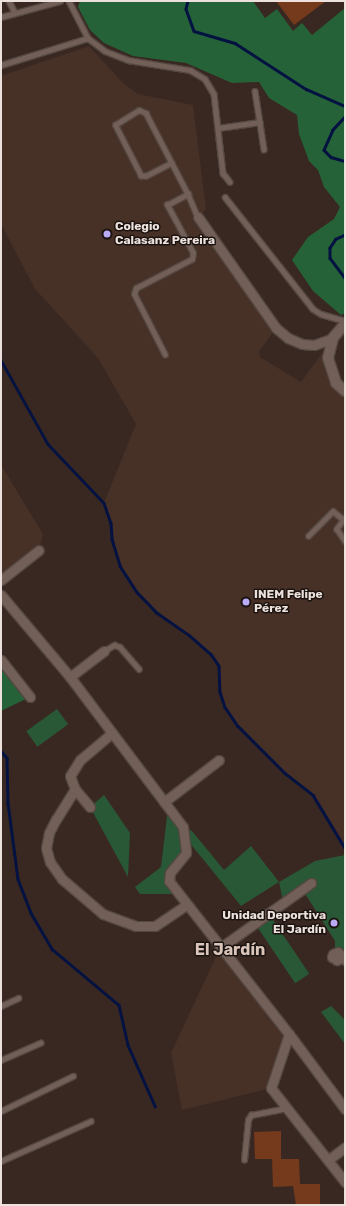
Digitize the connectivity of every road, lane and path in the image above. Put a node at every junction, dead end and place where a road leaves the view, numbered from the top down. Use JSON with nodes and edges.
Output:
{"nodes":[{"id":1,"x":8,"y":1,"type":"edge"},
{"id":2,"x":60,"y":1,"type":"edge"},
{"id":3,"x":69,"y":1,"type":"edge"},
{"id":4,"x":15,"y":13,"type":"junction"},
{"id":5,"x":1,"y":17,"type":"edge"},
{"id":6,"x":88,"y":38,"type":"junction"},
{"id":7,"x":1,"y":65,"type":"edge"},
{"id":8,"x":255,"y":90,"type":"dead end"},
{"id":9,"x":260,"y":122,"type":"junction"},
{"id":10,"x":218,"y":128,"type":"junction"},
{"id":11,"x":264,"y":149,"type":"dead end"},
{"id":12,"x":172,"y":163,"type":"junction"},
{"id":13,"x":230,"y":182,"type":"dead end"},
{"id":14,"x":188,"y":194,"type":"junction"},
{"id":15,"x":225,"y":197,"type":"dead end"},
{"id":16,"x":198,"y":217,"type":"joint"},
{"id":17,"x":345,"y":321,"type":"edge"},
{"id":18,"x":345,"y":324,"type":"edge"},
{"id":19,"x":333,"y":338,"type":"junction"},
{"id":20,"x":165,"y":355,"type":"dead end"},
{"id":21,"x":345,"y":392,"type":"edge"},
{"id":22,"x":344,"y":518,"type":"edge"},
{"id":23,"x":308,"y":536,"type":"dead end"},
{"id":24,"x":345,"y":541,"type":"edge"},
{"id":25,"x":39,"y":550,"type":"dead end"},
{"id":26,"x":1,"y":580,"type":"edge"},
{"id":27,"x":1,"y":596,"type":"edge"},
{"id":28,"x":104,"y":651,"type":"joint"},
{"id":29,"x":1,"y":660,"type":"edge"},
{"id":30,"x":139,"y":669,"type":"dead end"},
{"id":31,"x":70,"y":677,"type":"junction"},
{"id":32,"x":30,"y":696,"type":"dead end"},
{"id":33,"x":112,"y":733,"type":"junction"},
{"id":34,"x":219,"y":760,"type":"dead end"},
{"id":35,"x":75,"y":789,"type":"junction"},
{"id":36,"x":164,"y":802,"type":"junction"},
{"id":37,"x":90,"y":807,"type":"dead end"},
{"id":38,"x":311,"y":883,"type":"dead end"},
{"id":39,"x":186,"y":905,"type":"junction"},
{"id":40,"x":220,"y":948,"type":"junction"},
{"id":41,"x":18,"y":998,"type":"dead end"},
{"id":42,"x":1,"y":1006,"type":"edge"},
{"id":43,"x":289,"y":1034,"type":"junction"},
{"id":44,"x":40,"y":1043,"type":"dead end"},
{"id":45,"x":1,"y":1060,"type":"edge"},
{"id":46,"x":73,"y":1076,"type":"dead end"},
{"id":47,"x":287,"y":1108,"type":"junction"},
{"id":48,"x":345,"y":1109,"type":"edge"},
{"id":49,"x":1,"y":1111,"type":"edge"},
{"id":50,"x":91,"y":1120,"type":"dead end"},
{"id":51,"x":345,"y":1147,"type":"edge"},
{"id":52,"x":244,"y":1160,"type":"dead end"},
{"id":53,"x":328,"y":1160,"type":"junction"},
{"id":54,"x":1,"y":1161,"type":"edge"},
{"id":55,"x":345,"y":1182,"type":"edge"}],
"edges":[{"from":1,"to":4,"type":"lane"},
{"from":2,"to":4,"type":"lane"},
{"from":3,"to":6,"type":"lane"},
{"from":4,"to":5,"type":"lane"},
{"from":6,"to":7,"type":"lane"},
{"from":6,"to":10,"type":"lane"},
{"from":8,"to":9,"type":"lane"},
{"from":9,"to":10,"type":"lane"},
{"from":9,"to":11,"type":"lane"},
{"from":10,"to":13,"type":"lane"},
{"from":12,"to":12,"type":"lane"},
{"from":12,"to":14,"type":"lane"},
{"from":14,"to":16,"type":"lane"},
{"from":14,"to":20,"type":"lane"},
{"from":15,"to":17,"type":"lane"},
{"from":16,"to":19,"type":"street"},
{"from":18,"to":19,"type":"street"},
{"from":19,"to":21,"type":"street"},
{"from":22,"to":23,"type":"lane"},
{"from":22,"to":24,"type":"lane"},
{"from":25,"to":26,"type":"street"},
{"from":27,"to":31,"type":"street"},
{"from":28,"to":30,"type":"lane"},
{"from":28,"to":31,"type":"street"},
{"from":29,"to":32,"type":"street"},
{"from":31,"to":33,"type":"street"},
{"from":33,"to":35,"type":"street"},
{"from":33,"to":36,"type":"street"},
{"from":34,"to":36,"type":"street"},
{"from":35,"to":37,"type":"street"},
{"from":35,"to":39,"type":"street"},
{"from":36,"to":39,"type":"street"},
{"from":38,"to":40,"type":"street"},
{"from":39,"to":40,"type":"street"},
{"from":40,"to":43,"type":"street"},
{"from":41,"to":42,"type":"lane"},
{"from":43,"to":47,"type":"street"},
{"from":43,"to":48,"type":"street"},
{"from":44,"to":45,"type":"lane"},
{"from":46,"to":49,"type":"lane"},
{"from":47,"to":52,"type":"lane"},
{"from":47,"to":53,"type":"street"},
{"from":50,"to":54,"type":"lane"},
{"from":51,"to":53,"type":"street"},
{"from":53,"to":55,"type":"street"}]}
